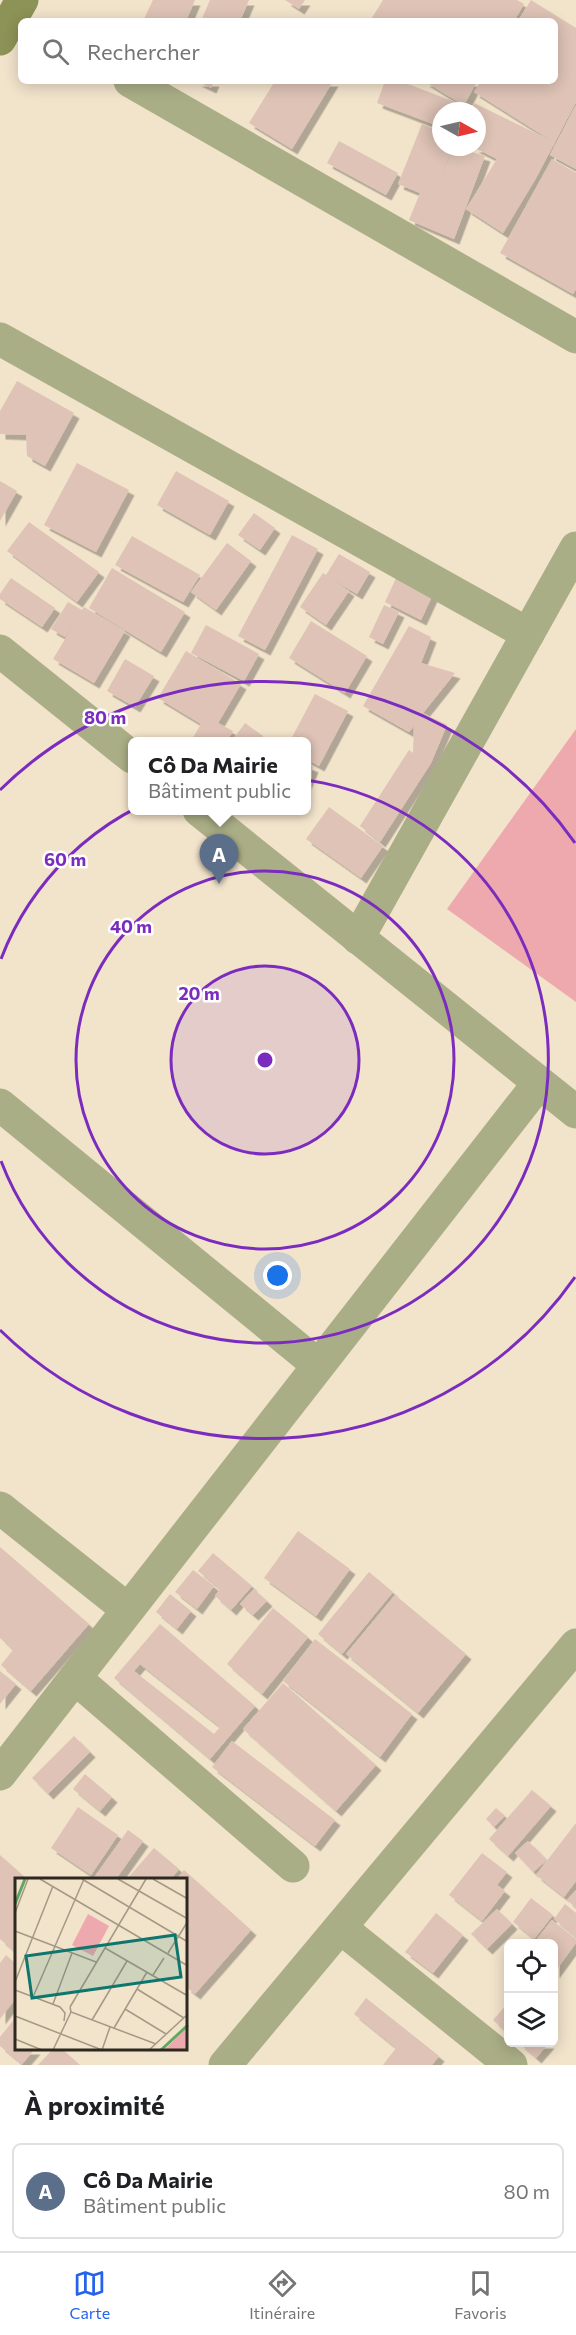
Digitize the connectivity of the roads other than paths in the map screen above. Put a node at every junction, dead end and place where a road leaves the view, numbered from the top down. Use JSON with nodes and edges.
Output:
{"nodes":[{"id":1,"x":135,"y":84,"type":"edge"},
{"id":2,"x":576,"y":337,"type":"edge"},
{"id":3,"x":0,"y":339,"type":"edge"},
{"id":4,"x":576,"y":548,"type":"edge"},
{"id":5,"x":528,"y":634,"type":"junction"},
{"id":6,"x":0,"y":651,"type":"edge"},
{"id":7,"x":128,"y":754,"type":"edge"},
{"id":8,"x":205,"y":815,"type":"edge"},
{"id":9,"x":358,"y":938,"type":"junction"},
{"id":10,"x":539,"y":1083,"type":"junction"},
{"id":11,"x":0,"y":1105,"type":"edge"},
{"id":12,"x":576,"y":1112,"type":"edge"},
{"id":13,"x":318,"y":1365,"type":"junction"},
{"id":14,"x":0,"y":1508,"type":"edge"},
{"id":15,"x":127,"y":1609,"type":"junction"},
{"id":16,"x":576,"y":1645,"type":"edge"},
{"id":17,"x":75,"y":1678,"type":"junction"},
{"id":18,"x":0,"y":1774,"type":"edge"},
{"id":19,"x":293,"y":1866,"type":"dead end"},
{"id":20,"x":341,"y":1928,"type":"junction"},
{"id":21,"x":225,"y":2065,"type":"edge"},
{"id":22,"x":511,"y":2065,"type":"edge"}],
"edges":[{"from":1,"to":2,"type":"street"},
{"from":3,"to":5,"type":"street"},
{"from":4,"to":5,"type":"street"},
{"from":5,"to":9,"type":"street"},
{"from":6,"to":7,"type":"street"},
{"from":8,"to":9,"type":"street"},
{"from":9,"to":10,"type":"street"},
{"from":10,"to":12,"type":"street"},
{"from":10,"to":13,"type":"street"},
{"from":11,"to":13,"type":"street"},
{"from":13,"to":15,"type":"street"},
{"from":14,"to":15,"type":"street"},
{"from":15,"to":17,"type":"street"},
{"from":16,"to":20,"type":"street"},
{"from":17,"to":18,"type":"street"},
{"from":17,"to":19,"type":"street"},
{"from":20,"to":21,"type":"street"},
{"from":20,"to":22,"type":"street"}]}
